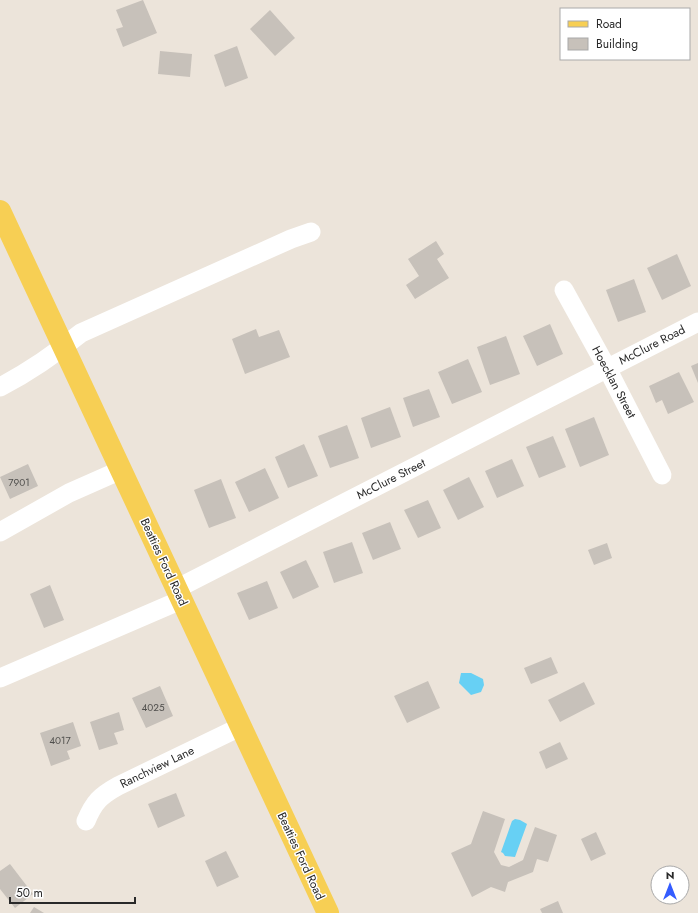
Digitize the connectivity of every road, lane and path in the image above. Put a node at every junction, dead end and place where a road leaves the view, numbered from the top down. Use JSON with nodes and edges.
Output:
{"nodes":[{"id":1,"x":0,"y":211,"type":"edge"},
{"id":2,"x":311,"y":232,"type":"dead end"},
{"id":3,"x":564,"y":290,"type":"dead end"},
{"id":4,"x":698,"y":322,"type":"edge"},
{"id":5,"x":64,"y":347,"type":"junction"},
{"id":6,"x":607,"y":368,"type":"junction"},
{"id":7,"x":0,"y":387,"type":"edge"},
{"id":8,"x":121,"y":470,"type":"junction"},
{"id":9,"x":662,"y":475,"type":"dead end"},
{"id":10,"x":0,"y":532,"type":"edge"},
{"id":11,"x":179,"y":595,"type":"junction"},
{"id":12,"x":0,"y":678,"type":"edge"},
{"id":13,"x":240,"y":727,"type":"junction"},
{"id":14,"x":86,"y":821,"type":"dead end"},
{"id":15,"x":328,"y":913,"type":"edge"}],
"edges":[{"from":1,"to":5,"type":"main road","name":"Beatties Ford Road"},
{"from":2,"to":5,"type":"street"},
{"from":3,"to":6,"type":"street","name":"Hoecklan Street"},
{"from":4,"to":6,"type":"street","name":"McClure Road"},
{"from":5,"to":7,"type":"street"},
{"from":5,"to":8,"type":"main road","name":"Beatties Ford Road"},
{"from":6,"to":9,"type":"street","name":"Hoecklan Street"},
{"from":6,"to":11,"type":"street","name":"McClure Street"},
{"from":8,"to":10,"type":"street"},
{"from":8,"to":11,"type":"main road","name":"Beatties Ford Road"},
{"from":11,"to":12,"type":"street","name":"McClure Street"},
{"from":11,"to":13,"type":"main road","name":"Beatties Ford Road"},
{"from":13,"to":14,"type":"street","name":"Ranchview Lane"},
{"from":13,"to":15,"type":"main road","name":"Beatties Ford Road"}]}
